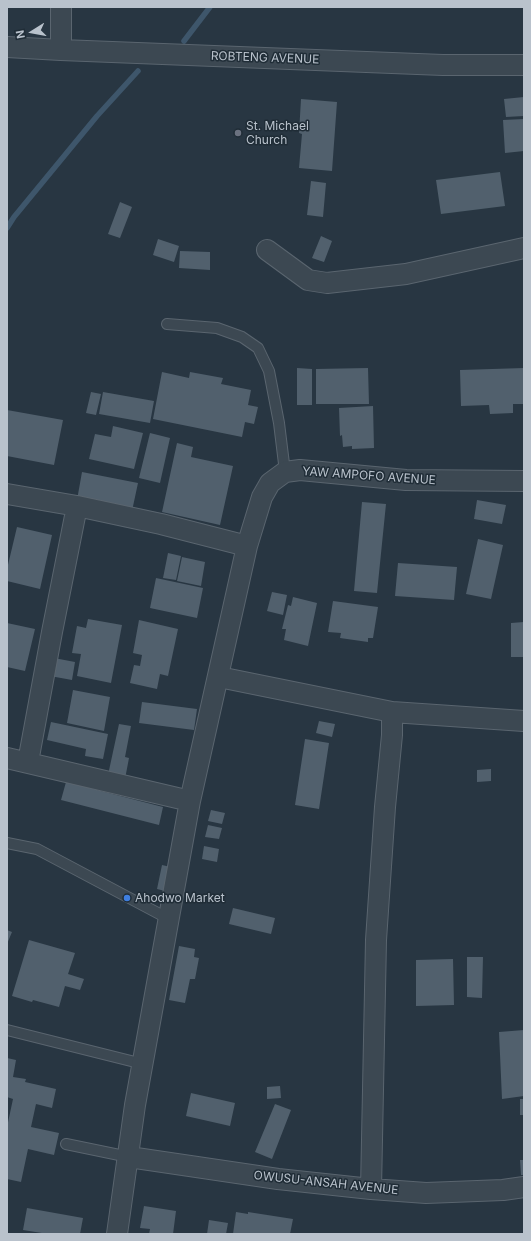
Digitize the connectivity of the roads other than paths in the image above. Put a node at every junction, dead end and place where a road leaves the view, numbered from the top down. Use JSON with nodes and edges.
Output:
{"nodes":[{"id":1,"x":61,"y":7,"type":"edge"},
{"id":2,"x":7,"y":47,"type":"edge"},
{"id":3,"x":61,"y":50,"type":"junction"},
{"id":4,"x":523,"y":61,"type":"edge"},
{"id":5,"x":524,"y":248,"type":"edge"},
{"id":6,"x":267,"y":250,"type":"dead end"},
{"id":7,"x":168,"y":324,"type":"dead end"},
{"id":8,"x":285,"y":472,"type":"junction"},
{"id":9,"x":524,"y":480,"type":"edge"},
{"id":10,"x":7,"y":494,"type":"edge"},
{"id":11,"x":77,"y":506,"type":"junction"},
{"id":12,"x":246,"y":546,"type":"junction"},
{"id":13,"x":219,"y":677,"type":"junction"},
{"id":14,"x":392,"y":712,"type":"junction"},
{"id":15,"x":524,"y":721,"type":"edge"},
{"id":16,"x":7,"y":758,"type":"edge"},
{"id":17,"x":28,"y":762,"type":"junction"},
{"id":18,"x":190,"y":801,"type":"junction"},
{"id":19,"x":7,"y":843,"type":"edge"},
{"id":20,"x":169,"y":919,"type":"junction"},
{"id":21,"x":7,"y":1030,"type":"edge"},
{"id":22,"x":143,"y":1064,"type":"junction"},
{"id":23,"x":66,"y":1144,"type":"dead end"},
{"id":24,"x":129,"y":1157,"type":"junction"},
{"id":25,"x":524,"y":1187,"type":"edge"},
{"id":26,"x":371,"y":1189,"type":"junction"},
{"id":27,"x":117,"y":1234,"type":"edge"}],
"edges":[{"from":1,"to":3,"type":"street"},
{"from":2,"to":3,"type":"street","name":"ROBTENG AVENUE"},
{"from":3,"to":4,"type":"street","name":"ROBTENG AVENUE"},
{"from":5,"to":6,"type":"street"},
{"from":7,"to":8,"type":"lane"},
{"from":8,"to":9,"type":"street","name":"YAW AMPOFO AVENUE"},
{"from":8,"to":12,"type":"street"},
{"from":10,"to":11,"type":"street"},
{"from":11,"to":12,"type":"street"},
{"from":11,"to":17,"type":"street"},
{"from":12,"to":13,"type":"street"},
{"from":13,"to":14,"type":"street"},
{"from":13,"to":18,"type":"street"},
{"from":14,"to":15,"type":"street"},
{"from":14,"to":26,"type":"street"},
{"from":16,"to":17,"type":"street"},
{"from":17,"to":18,"type":"street"},
{"from":18,"to":20,"type":"street"},
{"from":19,"to":20,"type":"lane"},
{"from":20,"to":22,"type":"street"},
{"from":21,"to":22,"type":"lane"},
{"from":22,"to":24,"type":"street"},
{"from":23,"to":24,"type":"lane"},
{"from":24,"to":26,"type":"street","name":"OWUSU-ANSAH AVENUE"},
{"from":24,"to":27,"type":"street"},
{"from":25,"to":26,"type":"street","name":"OWUSU-ANSAH AVENUE"}]}
